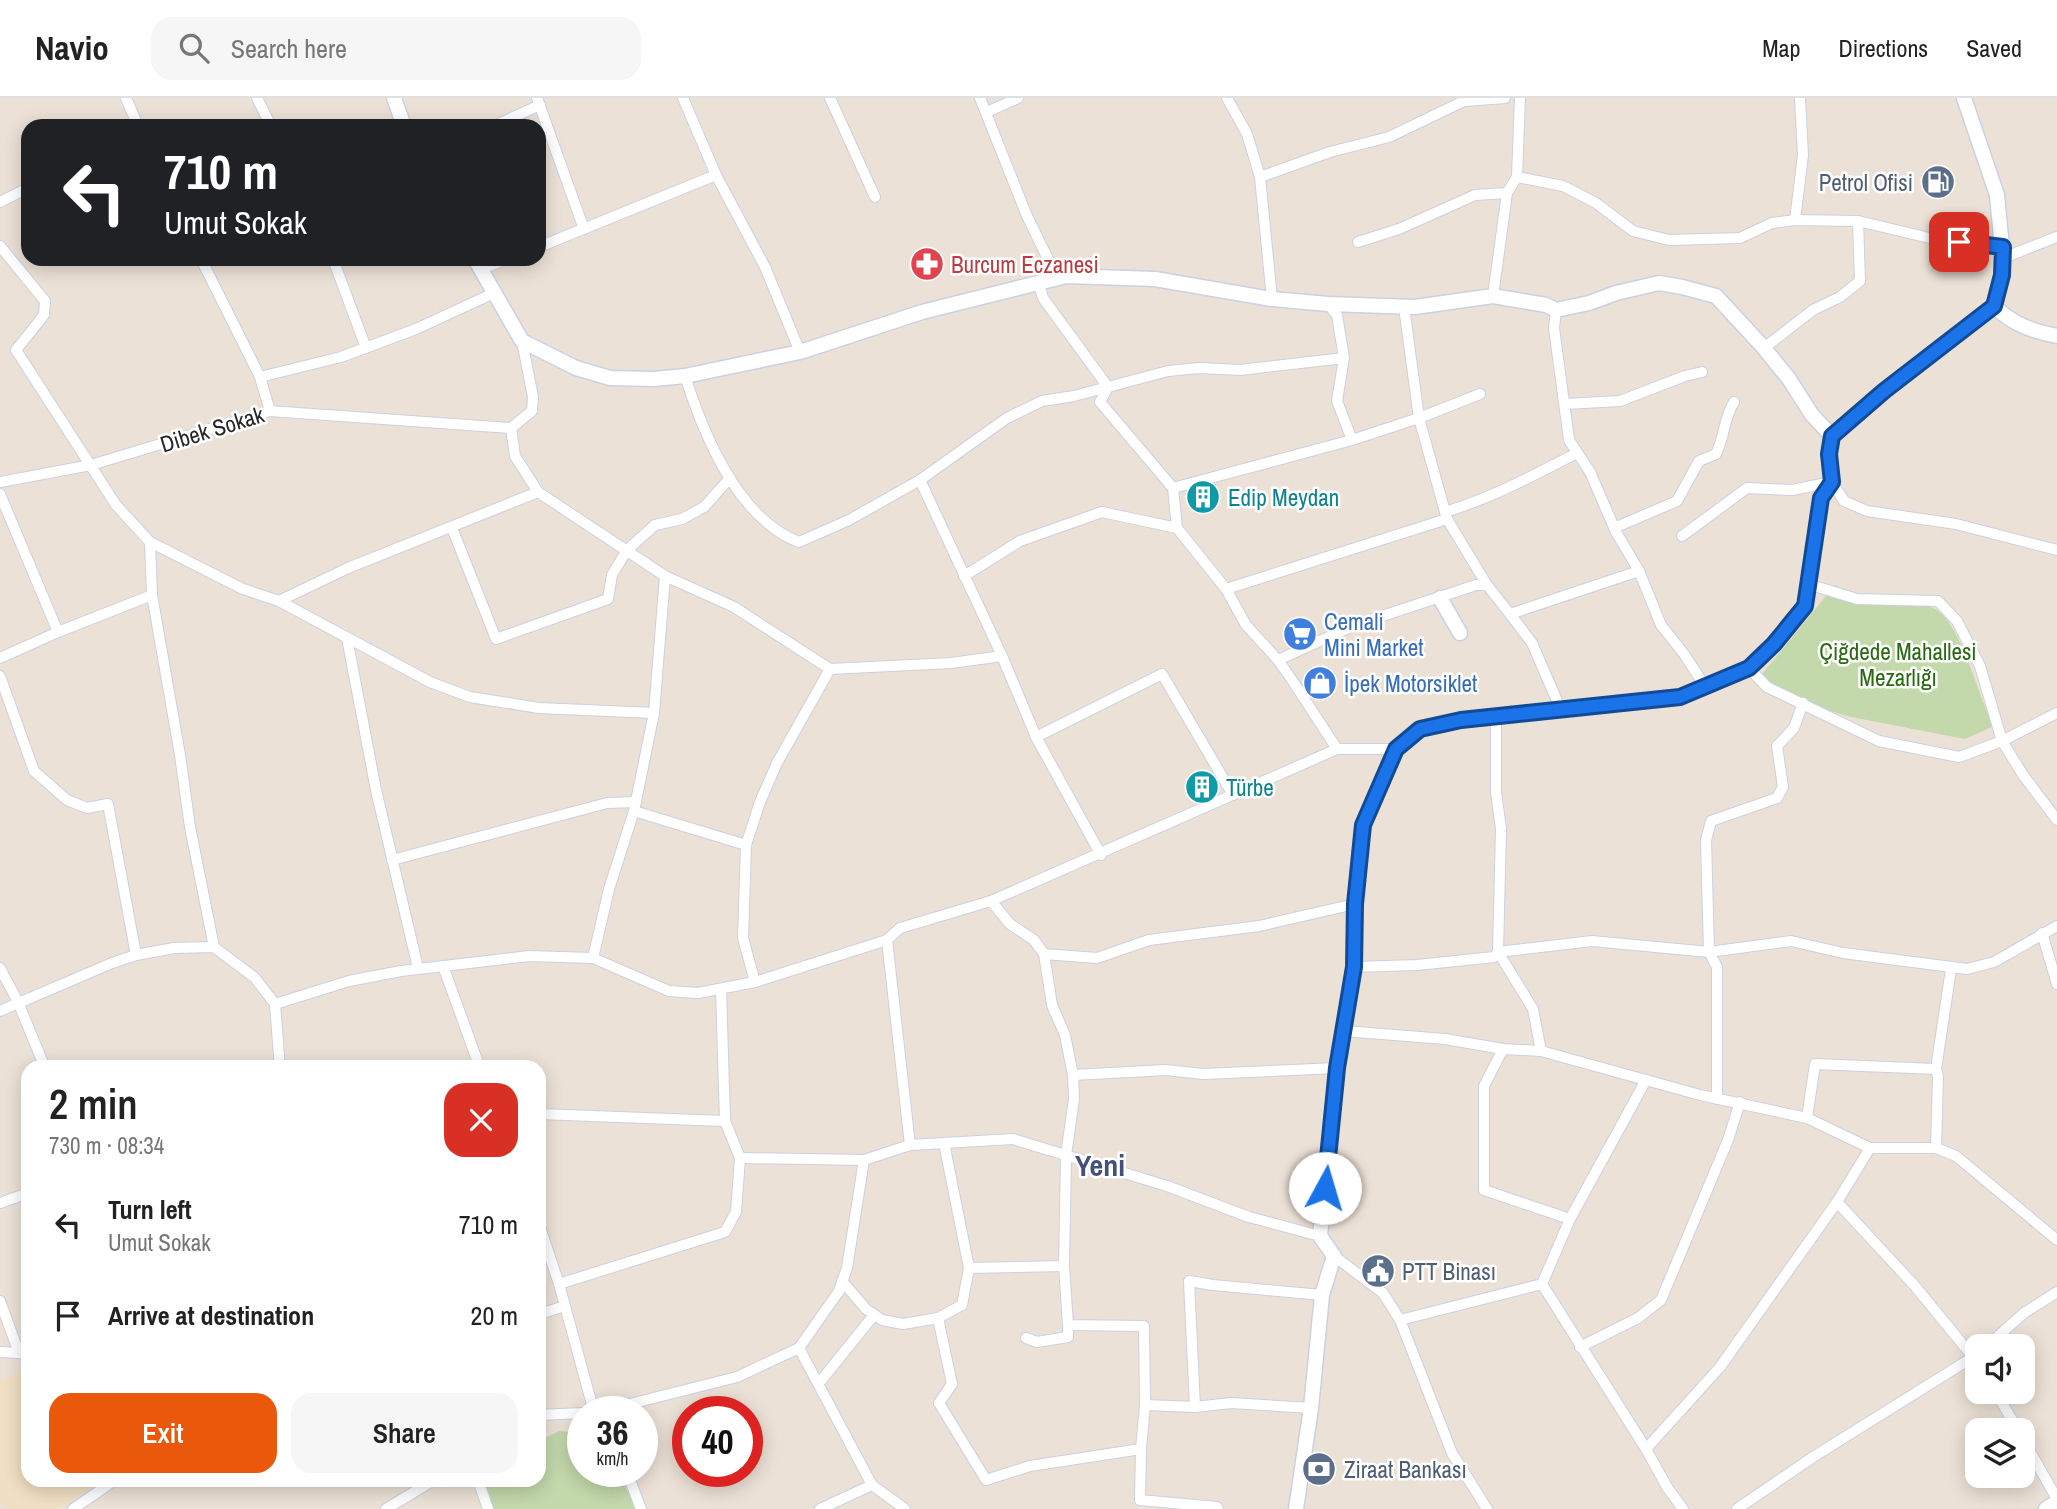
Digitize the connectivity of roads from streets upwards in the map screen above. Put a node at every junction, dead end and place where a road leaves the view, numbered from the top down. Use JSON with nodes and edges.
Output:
{"nodes":[{"id":1,"x":126,"y":98,"type":"edge"},
{"id":2,"x":257,"y":98,"type":"edge"},
{"id":3,"x":394,"y":98,"type":"edge"},
{"id":4,"x":683,"y":98,"type":"edge"},
{"id":5,"x":830,"y":98,"type":"edge"},
{"id":6,"x":980,"y":98,"type":"edge"},
{"id":7,"x":1017,"y":98,"type":"edge"},
{"id":8,"x":1227,"y":98,"type":"edge"},
{"id":9,"x":1505,"y":98,"type":"edge"},
{"id":10,"x":1520,"y":98,"type":"edge"},
{"id":11,"x":1800,"y":98,"type":"edge"},
{"id":12,"x":1964,"y":98,"type":"edge"},
{"id":13,"x":539,"y":102,"type":"edge"},
{"id":14,"x":987,"y":112,"type":"junction"},
{"id":15,"x":135,"y":119,"type":"edge"},
{"id":16,"x":268,"y":119,"type":"edge"},
{"id":17,"x":402,"y":119,"type":"edge"},
{"id":18,"x":507,"y":119,"type":"edge"},
{"id":19,"x":545,"y":119,"type":"edge"},
{"id":20,"x":546,"y":122,"type":"edge"},
{"id":21,"x":716,"y":176,"type":"junction"},
{"id":22,"x":1259,"y":177,"type":"junction"},
{"id":23,"x":1517,"y":177,"type":"junction"},
{"id":24,"x":21,"y":192,"type":"edge"},
{"id":25,"x":1507,"y":193,"type":"junction"},
{"id":26,"x":875,"y":197,"type":"dead end"},
{"id":27,"x":0,"y":202,"type":"edge"},
{"id":28,"x":1796,"y":220,"type":"junction"},
{"id":29,"x":1858,"y":221,"type":"junction"},
{"id":30,"x":584,"y":229,"type":"junction"},
{"id":31,"x":2057,"y":237,"type":"edge"},
{"id":32,"x":1358,"y":242,"type":"dead end"},
{"id":33,"x":546,"y":244,"type":"edge"},
{"id":34,"x":0,"y":246,"type":"edge"},
{"id":35,"x":2003,"y":252,"type":"junction"},
{"id":36,"x":204,"y":266,"type":"edge"},
{"id":37,"x":336,"y":266,"type":"edge"},
{"id":38,"x":479,"y":266,"type":"edge"},
{"id":39,"x":1055,"y":278,"type":"junction"},
{"id":40,"x":1038,"y":281,"type":"junction"},
{"id":41,"x":494,"y":293,"type":"junction"},
{"id":42,"x":1493,"y":296,"type":"junction"},
{"id":43,"x":1272,"y":299,"type":"junction"},
{"id":44,"x":1328,"y":304,"type":"junction"},
{"id":45,"x":1994,"y":306,"type":"junction"},
{"id":46,"x":1404,"y":307,"type":"junction"},
{"id":47,"x":1556,"y":310,"type":"junction"},
{"id":48,"x":2057,"y":336,"type":"edge"},
{"id":49,"x":522,"y":341,"type":"junction"},
{"id":50,"x":366,"y":348,"type":"junction"},
{"id":51,"x":1764,"y":348,"type":"junction"},
{"id":52,"x":800,"y":352,"type":"junction"},
{"id":53,"x":1344,"y":359,"type":"junction"},
{"id":54,"x":1702,"y":372,"type":"dead end"},
{"id":55,"x":685,"y":376,"type":"junction"},
{"id":56,"x":260,"y":377,"type":"junction"},
{"id":57,"x":1108,"y":387,"type":"junction"},
{"id":58,"x":1480,"y":394,"type":"dead end"},
{"id":59,"x":1734,"y":401,"type":"dead end"},
{"id":60,"x":1565,"y":404,"type":"junction"},
{"id":61,"x":270,"y":411,"type":"junction"},
{"id":62,"x":1419,"y":418,"type":"junction"},
{"id":63,"x":511,"y":428,"type":"junction"},
{"id":64,"x":1832,"y":436,"type":"junction"},
{"id":65,"x":1352,"y":440,"type":"junction"},
{"id":66,"x":1577,"y":453,"type":"junction"},
{"id":67,"x":91,"y":465,"type":"junction"},
{"id":68,"x":730,"y":478,"type":"junction"},
{"id":69,"x":920,"y":480,"type":"junction"},
{"id":70,"x":0,"y":482,"type":"edge"},
{"id":71,"x":1832,"y":482,"type":"junction"},
{"id":72,"x":1173,"y":488,"type":"junction"},
{"id":73,"x":538,"y":492,"type":"junction"},
{"id":74,"x":0,"y":494,"type":"edge"},
{"id":75,"x":1446,"y":515,"type":"junction"},
{"id":76,"x":452,"y":528,"type":"junction"},
{"id":77,"x":1177,"y":528,"type":"junction"},
{"id":78,"x":1614,"y":528,"type":"junction"},
{"id":79,"x":1682,"y":536,"type":"dead end"},
{"id":80,"x":150,"y":542,"type":"junction"},
{"id":81,"x":2057,"y":550,"type":"edge"},
{"id":82,"x":627,"y":551,"type":"junction"},
{"id":83,"x":1639,"y":571,"type":"junction"},
{"id":84,"x":666,"y":576,"type":"junction"},
{"id":85,"x":964,"y":576,"type":"junction"},
{"id":86,"x":1808,"y":584,"type":"junction"},
{"id":87,"x":1487,"y":585,"type":"junction"},
{"id":88,"x":1226,"y":590,"type":"junction"},
{"id":89,"x":152,"y":595,"type":"junction"},
{"id":90,"x":1440,"y":598,"type":"junction"},
{"id":91,"x":278,"y":601,"type":"junction"},
{"id":92,"x":1510,"y":614,"type":"junction"},
{"id":93,"x":58,"y":632,"type":"junction"},
{"id":94,"x":1460,"y":633,"type":"dead end"},
{"id":95,"x":347,"y":638,"type":"junction"},
{"id":96,"x":1002,"y":656,"type":"junction"},
{"id":97,"x":0,"y":657,"type":"edge"},
{"id":98,"x":1278,"y":660,"type":"junction"},
{"id":99,"x":1749,"y":668,"type":"junction"},
{"id":100,"x":830,"y":669,"type":"junction"},
{"id":101,"x":0,"y":676,"type":"edge"},
{"id":102,"x":1706,"y":688,"type":"junction"},
{"id":103,"x":1803,"y":702,"type":"junction"},
{"id":104,"x":1560,"y":710,"type":"junction"},
{"id":105,"x":654,"y":713,"type":"junction"},
{"id":106,"x":2057,"y":713,"type":"edge"},
{"id":107,"x":1496,"y":718,"type":"junction"},
{"id":108,"x":1037,"y":737,"type":"junction"},
{"id":109,"x":2002,"y":741,"type":"junction"},
{"id":110,"x":1337,"y":749,"type":"junction"},
{"id":111,"x":1396,"y":749,"type":"junction"},
{"id":112,"x":1233,"y":795,"type":"junction"},
{"id":113,"x":635,"y":807,"type":"junction"},
{"id":114,"x":2057,"y":820,"type":"edge"},
{"id":115,"x":746,"y":845,"type":"junction"},
{"id":116,"x":1101,"y":855,"type":"junction"},
{"id":117,"x":392,"y":860,"type":"junction"},
{"id":118,"x":991,"y":901,"type":"junction"},
{"id":119,"x":1355,"y":904,"type":"junction"},
{"id":120,"x":2057,"y":926,"type":"edge"},
{"id":121,"x":2042,"y":933,"type":"junction"},
{"id":122,"x":887,"y":940,"type":"junction"},
{"id":123,"x":214,"y":947,"type":"junction"},
{"id":124,"x":1498,"y":952,"type":"junction"},
{"id":125,"x":1709,"y":952,"type":"junction"},
{"id":126,"x":1044,"y":954,"type":"junction"},
{"id":127,"x":136,"y":955,"type":"junction"},
{"id":128,"x":593,"y":958,"type":"junction"},
{"id":129,"x":443,"y":966,"type":"junction"},
{"id":130,"x":1354,"y":967,"type":"junction"},
{"id":131,"x":0,"y":968,"type":"edge"},
{"id":132,"x":418,"y":968,"type":"junction"},
{"id":133,"x":1951,"y":969,"type":"junction"},
{"id":134,"x":755,"y":982,"type":"junction"},
{"id":135,"x":2057,"y":984,"type":"edge"},
{"id":136,"x":721,"y":989,"type":"junction"},
{"id":137,"x":18,"y":1002,"type":"junction"},
{"id":138,"x":275,"y":1004,"type":"junction"},
{"id":139,"x":0,"y":1011,"type":"edge"},
{"id":140,"x":1344,"y":1031,"type":"junction"},
{"id":141,"x":1503,"y":1049,"type":"junction"},
{"id":142,"x":1541,"y":1051,"type":"junction"},
{"id":143,"x":42,"y":1060,"type":"edge"},
{"id":144,"x":279,"y":1060,"type":"edge"},
{"id":145,"x":477,"y":1060,"type":"edge"},
{"id":146,"x":1337,"y":1068,"type":"junction"},
{"id":147,"x":1936,"y":1069,"type":"junction"},
{"id":148,"x":1073,"y":1075,"type":"junction"},
{"id":149,"x":1646,"y":1080,"type":"junction"},
{"id":150,"x":1717,"y":1099,"type":"junction"},
{"id":151,"x":1740,"y":1102,"type":"junction"},
{"id":152,"x":546,"y":1114,"type":"edge"},
{"id":153,"x":1807,"y":1118,"type":"junction"},
{"id":154,"x":725,"y":1121,"type":"junction"},
{"id":155,"x":944,"y":1143,"type":"junction"},
{"id":156,"x":910,"y":1145,"type":"junction"},
{"id":157,"x":1870,"y":1148,"type":"junction"},
{"id":158,"x":1936,"y":1148,"type":"junction"},
{"id":159,"x":1066,"y":1155,"type":"junction"},
{"id":160,"x":740,"y":1158,"type":"junction"},
{"id":161,"x":864,"y":1160,"type":"junction"},
{"id":162,"x":21,"y":1196,"type":"edge"},
{"id":163,"x":1837,"y":1202,"type":"junction"},
{"id":164,"x":0,"y":1203,"type":"edge"},
{"id":165,"x":1570,"y":1219,"type":"junction"},
{"id":166,"x":1320,"y":1236,"type":"junction"},
{"id":167,"x":2057,"y":1240,"type":"edge"},
{"id":168,"x":546,"y":1246,"type":"edge"},
{"id":169,"x":1334,"y":1256,"type":"junction"},
{"id":170,"x":1064,"y":1266,"type":"junction"},
{"id":171,"x":968,"y":1268,"type":"junction"},
{"id":172,"x":842,"y":1281,"type":"junction"},
{"id":173,"x":559,"y":1284,"type":"junction"},
{"id":174,"x":1542,"y":1284,"type":"junction"},
{"id":175,"x":2057,"y":1292,"type":"edge"},
{"id":176,"x":1322,"y":1295,"type":"junction"},
{"id":177,"x":0,"y":1301,"type":"edge"},
{"id":178,"x":565,"y":1306,"type":"junction"},
{"id":179,"x":546,"y":1312,"type":"edge"},
{"id":180,"x":874,"y":1315,"type":"junction"},
{"id":181,"x":938,"y":1318,"type":"junction"},
{"id":182,"x":1400,"y":1320,"type":"junction"},
{"id":183,"x":1068,"y":1325,"type":"junction"},
{"id":184,"x":2001,"y":1334,"type":"edge"},
{"id":185,"x":1026,"y":1338,"type":"dead end"},
{"id":186,"x":1965,"y":1346,"type":"edge"},
{"id":187,"x":21,"y":1347,"type":"edge"},
{"id":188,"x":1580,"y":1347,"type":"junction"},
{"id":189,"x":799,"y":1348,"type":"junction"},
{"id":190,"x":0,"y":1352,"type":"edge"},
{"id":191,"x":21,"y":1354,"type":"edge"},
{"id":192,"x":1965,"y":1366,"type":"edge"},
{"id":193,"x":819,"y":1382,"type":"junction"},
{"id":194,"x":591,"y":1396,"type":"edge"},
{"id":195,"x":658,"y":1397,"type":"edge"},
{"id":196,"x":1145,"y":1405,"type":"junction"},
{"id":197,"x":1195,"y":1407,"type":"junction"},
{"id":198,"x":1311,"y":1408,"type":"junction"},
{"id":199,"x":567,"y":1414,"type":"edge"},
{"id":200,"x":546,"y":1415,"type":"edge"},
{"id":201,"x":1141,"y":1449,"type":"junction"},
{"id":202,"x":1646,"y":1449,"type":"junction"},
{"id":203,"x":2035,"y":1461,"type":"edge"},
{"id":204,"x":872,"y":1485,"type":"junction"},
{"id":205,"x":105,"y":1487,"type":"edge"},
{"id":206,"x":422,"y":1487,"type":"edge"},
{"id":207,"x":480,"y":1487,"type":"edge"},
{"id":208,"x":633,"y":1487,"type":"edge"},
{"id":209,"x":2057,"y":1501,"type":"edge"},
{"id":210,"x":73,"y":1509,"type":"edge"},
{"id":211,"x":386,"y":1509,"type":"edge"},
{"id":212,"x":488,"y":1509,"type":"edge"},
{"id":213,"x":641,"y":1509,"type":"edge"},
{"id":214,"x":820,"y":1509,"type":"edge"},
{"id":215,"x":905,"y":1509,"type":"edge"},
{"id":216,"x":1218,"y":1509,"type":"edge"},
{"id":217,"x":1296,"y":1509,"type":"edge"},
{"id":218,"x":1487,"y":1509,"type":"edge"},
{"id":219,"x":1683,"y":1509,"type":"edge"},
{"id":220,"x":1737,"y":1509,"type":"edge"},
{"id":221,"x":2046,"y":1509,"type":"edge"}],
"edges":[{"from":1,"to":15,"type":"street"},
{"from":2,"to":16,"type":"street"},
{"from":3,"to":17,"type":"street"},
{"from":4,"to":21,"type":"street"},
{"from":5,"to":26,"type":"street"},
{"from":6,"to":14,"type":"street"},
{"from":7,"to":14,"type":"street"},
{"from":8,"to":22,"type":"street"},
{"from":9,"to":22,"type":"street"},
{"from":10,"to":23,"type":"street"},
{"from":11,"to":28,"type":"street"},
{"from":12,"to":35,"type":"street"},
{"from":13,"to":18,"type":"street"},
{"from":13,"to":19,"type":"street"},
{"from":14,"to":39,"type":"street"},
{"from":20,"to":30,"type":"street"},
{"from":21,"to":30,"type":"street"},
{"from":21,"to":52,"type":"street"},
{"from":22,"to":43,"type":"street"},
{"from":23,"to":25,"type":"street"},
{"from":23,"to":28,"type":"street"},
{"from":24,"to":27,"type":"street"},
{"from":25,"to":32,"type":"street"},
{"from":25,"to":42,"type":"street"},
{"from":28,"to":29,"type":"street"},
{"from":29,"to":35,"type":"street"},
{"from":29,"to":51,"type":"street"},
{"from":30,"to":33,"type":"street"},
{"from":31,"to":35,"type":"street"},
{"from":34,"to":67,"type":"street"},
{"from":35,"to":45,"type":"street"},
{"from":36,"to":56,"type":"street"},
{"from":37,"to":50,"type":"street"},
{"from":38,"to":41,"type":"street"},
{"from":39,"to":40,"type":"street"},
{"from":39,"to":43,"type":"street"},
{"from":40,"to":52,"type":"street"},
{"from":40,"to":57,"type":"street"},
{"from":41,"to":49,"type":"street"},
{"from":41,"to":50,"type":"street"},
{"from":42,"to":46,"type":"street"},
{"from":42,"to":47,"type":"street"},
{"from":43,"to":44,"type":"street"},
{"from":44,"to":46,"type":"street"},
{"from":44,"to":53,"type":"street"},
{"from":45,"to":48,"type":"street"},
{"from":45,"to":64,"type":"street"},
{"from":46,"to":62,"type":"street"},
{"from":47,"to":51,"type":"street"},
{"from":47,"to":60,"type":"street"},
{"from":49,"to":55,"type":"street"},
{"from":49,"to":63,"type":"street"},
{"from":50,"to":56,"type":"street"},
{"from":51,"to":64,"type":"street"},
{"from":52,"to":55,"type":"street"},
{"from":53,"to":57,"type":"street"},
{"from":53,"to":65,"type":"street"},
{"from":54,"to":60,"type":"street"},
{"from":55,"to":68,"type":"street"},
{"from":56,"to":61,"type":"street"},
{"from":57,"to":69,"type":"street"},
{"from":57,"to":72,"type":"street"},
{"from":58,"to":62,"type":"street"},
{"from":59,"to":78,"type":"street"},
{"from":60,"to":66,"type":"street"},
{"from":61,"to":63,"type":"street","name":"Dibek Sokak"},
{"from":61,"to":67,"type":"street","name":"Dibek Sokak"},
{"from":62,"to":65,"type":"street"},
{"from":62,"to":75,"type":"street"},
{"from":63,"to":73,"type":"street"},
{"from":64,"to":71,"type":"street"},
{"from":65,"to":72,"type":"street"},
{"from":66,"to":75,"type":"street"},
{"from":66,"to":78,"type":"street"},
{"from":67,"to":70,"type":"street","name":"Dibek Sokak"},
{"from":67,"to":80,"type":"street"},
{"from":68,"to":69,"type":"street"},
{"from":68,"to":82,"type":"street"},
{"from":69,"to":85,"type":"street"},
{"from":71,"to":79,"type":"street"},
{"from":71,"to":81,"type":"street"},
{"from":71,"to":86,"type":"street"},
{"from":72,"to":77,"type":"street"},
{"from":73,"to":76,"type":"street"},
{"from":73,"to":82,"type":"street"},
{"from":74,"to":93,"type":"street"},
{"from":75,"to":87,"type":"street"},
{"from":75,"to":88,"type":"street"},
{"from":76,"to":82,"type":"street"},
{"from":76,"to":91,"type":"street"},
{"from":77,"to":85,"type":"street"},
{"from":77,"to":88,"type":"street"},
{"from":78,"to":83,"type":"street"},
{"from":80,"to":89,"type":"street"},
{"from":80,"to":91,"type":"street"},
{"from":82,"to":84,"type":"street"},
{"from":83,"to":92,"type":"street"},
{"from":83,"to":102,"type":"street"},
{"from":84,"to":100,"type":"street"},
{"from":84,"to":105,"type":"street"},
{"from":85,"to":96,"type":"street"},
{"from":86,"to":99,"type":"street"},
{"from":86,"to":109,"type":"street"},
{"from":87,"to":90,"type":"street"},
{"from":87,"to":92,"type":"street"},
{"from":88,"to":98,"type":"street"},
{"from":89,"to":93,"type":"street"},
{"from":89,"to":123,"type":"street"},
{"from":90,"to":94,"type":"street"},
{"from":90,"to":98,"type":"street"},
{"from":91,"to":95,"type":"street"},
{"from":92,"to":104,"type":"street"},
{"from":93,"to":97,"type":"street"},
{"from":95,"to":105,"type":"street"},
{"from":95,"to":117,"type":"street"},
{"from":96,"to":100,"type":"street"},
{"from":96,"to":108,"type":"street"},
{"from":98,"to":110,"type":"street"},
{"from":99,"to":102,"type":"street"},
{"from":99,"to":103,"type":"street"},
{"from":100,"to":115,"type":"street"},
{"from":101,"to":127,"type":"street"},
{"from":102,"to":104,"type":"street"},
{"from":103,"to":109,"type":"street"},
{"from":103,"to":125,"type":"street"},
{"from":104,"to":107,"type":"street"},
{"from":105,"to":113,"type":"street"},
{"from":106,"to":109,"type":"street"},
{"from":107,"to":111,"type":"street"},
{"from":107,"to":124,"type":"street"},
{"from":108,"to":112,"type":"street"},
{"from":108,"to":116,"type":"street"},
{"from":109,"to":114,"type":"street"},
{"from":110,"to":111,"type":"street"},
{"from":110,"to":112,"type":"street"},
{"from":111,"to":119,"type":"street"},
{"from":112,"to":116,"type":"street"},
{"from":113,"to":115,"type":"street"},
{"from":113,"to":117,"type":"street"},
{"from":113,"to":128,"type":"street"},
{"from":115,"to":134,"type":"street"},
{"from":116,"to":118,"type":"street"},
{"from":117,"to":132,"type":"street"},
{"from":118,"to":122,"type":"street"},
{"from":118,"to":126,"type":"street"},
{"from":119,"to":126,"type":"street"},
{"from":119,"to":130,"type":"street"},
{"from":120,"to":121,"type":"street"},
{"from":121,"to":133,"type":"street"},
{"from":121,"to":135,"type":"street"},
{"from":122,"to":134,"type":"street"},
{"from":122,"to":156,"type":"street"},
{"from":123,"to":127,"type":"street"},
{"from":123,"to":138,"type":"street"},
{"from":124,"to":125,"type":"street"},
{"from":124,"to":130,"type":"street"},
{"from":124,"to":142,"type":"street"},
{"from":125,"to":133,"type":"street"},
{"from":125,"to":150,"type":"street"},
{"from":126,"to":148,"type":"street"},
{"from":127,"to":137,"type":"street"},
{"from":128,"to":129,"type":"street"},
{"from":128,"to":136,"type":"street"},
{"from":129,"to":132,"type":"street"},
{"from":129,"to":145,"type":"street"},
{"from":130,"to":140,"type":"street"},
{"from":131,"to":137,"type":"street"},
{"from":132,"to":138,"type":"street"},
{"from":133,"to":147,"type":"street"},
{"from":134,"to":136,"type":"street"},
{"from":136,"to":154,"type":"street"},
{"from":137,"to":139,"type":"street"},
{"from":137,"to":143,"type":"street"},
{"from":138,"to":144,"type":"street"},
{"from":140,"to":141,"type":"street"},
{"from":140,"to":146,"type":"street"},
{"from":141,"to":142,"type":"street"},
{"from":141,"to":165,"type":"street"},
{"from":142,"to":149,"type":"street"},
{"from":146,"to":148,"type":"street"},
{"from":146,"to":166,"type":"street"},
{"from":147,"to":153,"type":"street"},
{"from":147,"to":158,"type":"street"},
{"from":148,"to":159,"type":"street"},
{"from":149,"to":150,"type":"street"},
{"from":149,"to":165,"type":"street"},
{"from":150,"to":151,"type":"street"},
{"from":151,"to":153,"type":"street"},
{"from":151,"to":188,"type":"street"},
{"from":152,"to":154,"type":"street"},
{"from":153,"to":157,"type":"street"},
{"from":154,"to":160,"type":"street"},
{"from":155,"to":156,"type":"street"},
{"from":155,"to":159,"type":"street"},
{"from":155,"to":171,"type":"street"},
{"from":156,"to":161,"type":"street"},
{"from":157,"to":158,"type":"street"},
{"from":157,"to":163,"type":"street"},
{"from":158,"to":167,"type":"street"},
{"from":159,"to":166,"type":"street"},
{"from":159,"to":170,"type":"street"},
{"from":160,"to":161,"type":"street"},
{"from":160,"to":173,"type":"street"},
{"from":161,"to":172,"type":"street"},
{"from":162,"to":164,"type":"street"},
{"from":163,"to":186,"type":"street"},
{"from":163,"to":202,"type":"street"},
{"from":165,"to":174,"type":"street"},
{"from":166,"to":169,"type":"street"},
{"from":168,"to":173,"type":"street"},
{"from":169,"to":176,"type":"street"},
{"from":169,"to":182,"type":"street"},
{"from":170,"to":171,"type":"street"},
{"from":170,"to":183,"type":"street"},
{"from":171,"to":181,"type":"street"},
{"from":172,"to":180,"type":"street"},
{"from":172,"to":189,"type":"street"},
{"from":173,"to":178,"type":"street"},
{"from":174,"to":182,"type":"street"},
{"from":174,"to":188,"type":"street"},
{"from":175,"to":184,"type":"street"},
{"from":176,"to":197,"type":"street"},
{"from":176,"to":198,"type":"street"},
{"from":177,"to":187,"type":"street"},
{"from":178,"to":179,"type":"street"},
{"from":178,"to":194,"type":"street"},
{"from":180,"to":181,"type":"street"},
{"from":180,"to":193,"type":"street"},
{"from":181,"to":201,"type":"street"},
{"from":182,"to":218,"type":"street"},
{"from":183,"to":185,"type":"street"},
{"from":183,"to":196,"type":"street"},
{"from":188,"to":202,"type":"street"},
{"from":189,"to":193,"type":"street"},
{"from":189,"to":195,"type":"street"},
{"from":190,"to":191,"type":"street"},
{"from":192,"to":220,"type":"street"},
{"from":193,"to":204,"type":"street"},
{"from":196,"to":197,"type":"street"},
{"from":196,"to":201,"type":"street"},
{"from":197,"to":198,"type":"street"},
{"from":198,"to":217,"type":"street"},
{"from":199,"to":200,"type":"street"},
{"from":201,"to":216,"type":"street"},
{"from":202,"to":219,"type":"street"},
{"from":203,"to":209,"type":"street"},
{"from":204,"to":214,"type":"street"},
{"from":204,"to":215,"type":"street"},
{"from":205,"to":210,"type":"street"},
{"from":206,"to":211,"type":"street"},
{"from":207,"to":212,"type":"street"},
{"from":208,"to":213,"type":"street"},
{"from":209,"to":221,"type":"street"}]}
